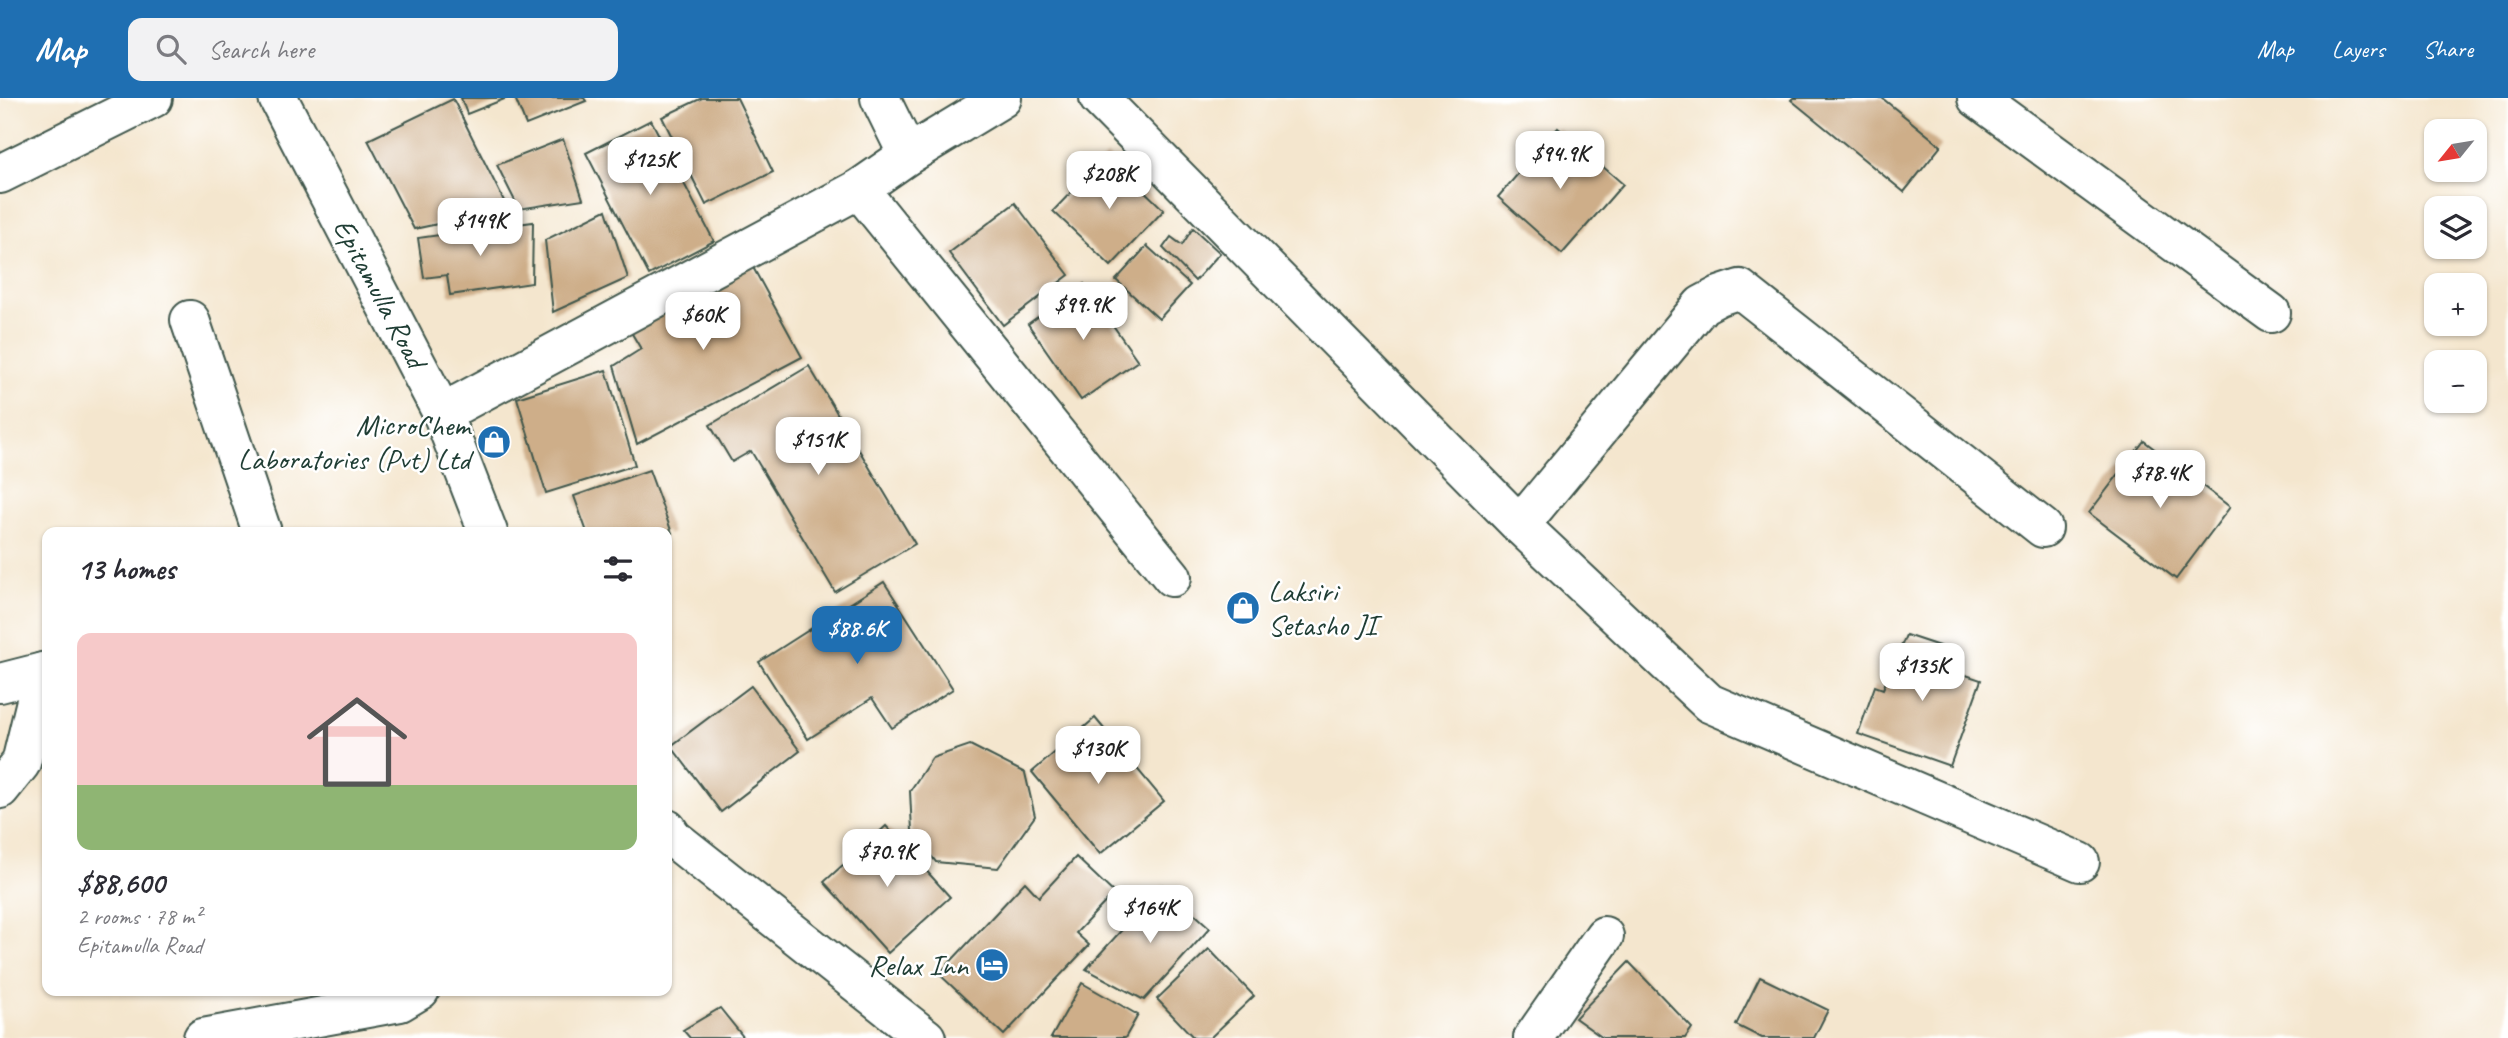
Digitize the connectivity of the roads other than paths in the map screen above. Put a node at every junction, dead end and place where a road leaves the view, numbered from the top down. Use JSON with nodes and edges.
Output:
{"nodes":[{"id":1,"x":153,"y":98,"type":"edge"},
{"id":2,"x":278,"y":98,"type":"edge"},
{"id":3,"x":880,"y":98,"type":"edge"},
{"id":4,"x":1002,"y":98,"type":"edge"},
{"id":5,"x":1099,"y":98,"type":"edge"},
{"id":6,"x":1978,"y":98,"type":"edge"},
{"id":7,"x":908,"y":155,"type":"junction"},
{"id":8,"x":0,"y":174,"type":"edge"},
{"id":9,"x":859,"y":189,"type":"junction"},
{"id":10,"x":2271,"y":313,"type":"dead end"},
{"id":11,"x":190,"y":320,"type":"dead end"},
{"id":12,"x":442,"y":413,"type":"junction"},
{"id":13,"x":1520,"y":525,"type":"junction"},
{"id":14,"x":260,"y":527,"type":"edge"},
{"id":15,"x":486,"y":527,"type":"edge"},
{"id":16,"x":2043,"y":528,"type":"dead end"},
{"id":17,"x":1172,"y":577,"type":"dead end"},
{"id":18,"x":42,"y":672,"type":"edge"},
{"id":19,"x":0,"y":683,"type":"edge"},
{"id":20,"x":42,"y":683,"type":"edge"},
{"id":21,"x":0,"y":789,"type":"edge"},
{"id":22,"x":672,"y":838,"type":"edge"},
{"id":23,"x":2080,"y":862,"type":"dead end"},
{"id":24,"x":1604,"y":936,"type":"dead end"},
{"id":25,"x":410,"y":996,"type":"edge"},
{"id":26,"x":203,"y":1038,"type":"edge"},
{"id":27,"x":926,"y":1038,"type":"edge"},
{"id":28,"x":1533,"y":1038,"type":"edge"}],
"edges":[{"from":1,"to":8,"type":"street"},
{"from":2,"to":12,"type":"street","name":"Epitamulla Road"},
{"from":3,"to":7,"type":"street"},
{"from":4,"to":7,"type":"street"},
{"from":5,"to":13,"type":"street"},
{"from":6,"to":10,"type":"street"},
{"from":7,"to":9,"type":"street"},
{"from":9,"to":12,"type":"street"},
{"from":9,"to":17,"type":"street"},
{"from":11,"to":14,"type":"street"},
{"from":12,"to":15,"type":"street","name":"Epitamulla Road"},
{"from":13,"to":16,"type":"street"},
{"from":13,"to":23,"type":"street"},
{"from":18,"to":19,"type":"street"},
{"from":20,"to":21,"type":"street"},
{"from":22,"to":27,"type":"street"},
{"from":24,"to":28,"type":"street"},
{"from":25,"to":26,"type":"street"}]}
